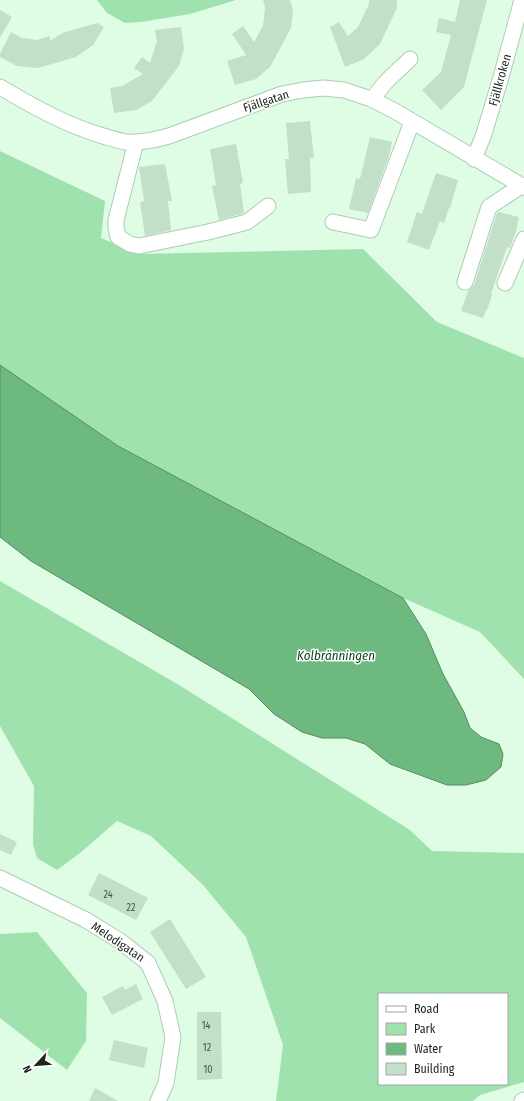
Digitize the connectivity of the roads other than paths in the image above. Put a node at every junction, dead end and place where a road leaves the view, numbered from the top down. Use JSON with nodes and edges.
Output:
{"nodes":[{"id":1,"x":522,"y":2,"type":"edge"},
{"id":2,"x":410,"y":59,"type":"dead end"},
{"id":3,"x":0,"y":87,"type":"edge"},
{"id":4,"x":373,"y":100,"type":"junction"},
{"id":5,"x":412,"y":122,"type":"junction"},
{"id":6,"x":136,"y":142,"type":"junction"},
{"id":7,"x":474,"y":159,"type":"junction"},
{"id":8,"x":522,"y":187,"type":"edge"},
{"id":9,"x":268,"y":206,"type":"dead end"},
{"id":10,"x":333,"y":222,"type":"dead end"},
{"id":11,"x":524,"y":239,"type":"edge"},
{"id":12,"x":465,"y":282,"type":"dead end"},
{"id":13,"x":505,"y":283,"type":"dead end"},
{"id":14,"x":0,"y":878,"type":"edge"},
{"id":15,"x":158,"y":1101,"type":"edge"}],
"edges":[{"from":1,"to":7,"type":"street","name":"Fjällkroken"},
{"from":2,"to":4,"type":"street"},
{"from":3,"to":6,"type":"street","name":"Fjällgatan"},
{"from":4,"to":5,"type":"street","name":"Fjällgatan"},
{"from":4,"to":6,"type":"street","name":"Fjällgatan"},
{"from":5,"to":7,"type":"street","name":"Fjällgatan"},
{"from":5,"to":10,"type":"street"},
{"from":6,"to":9,"type":"street"},
{"from":7,"to":8,"type":"street","name":"Fjällgatan"},
{"from":8,"to":12,"type":"street"},
{"from":11,"to":13,"type":"street"},
{"from":14,"to":15,"type":"street","name":"Melodigatan"}]}
